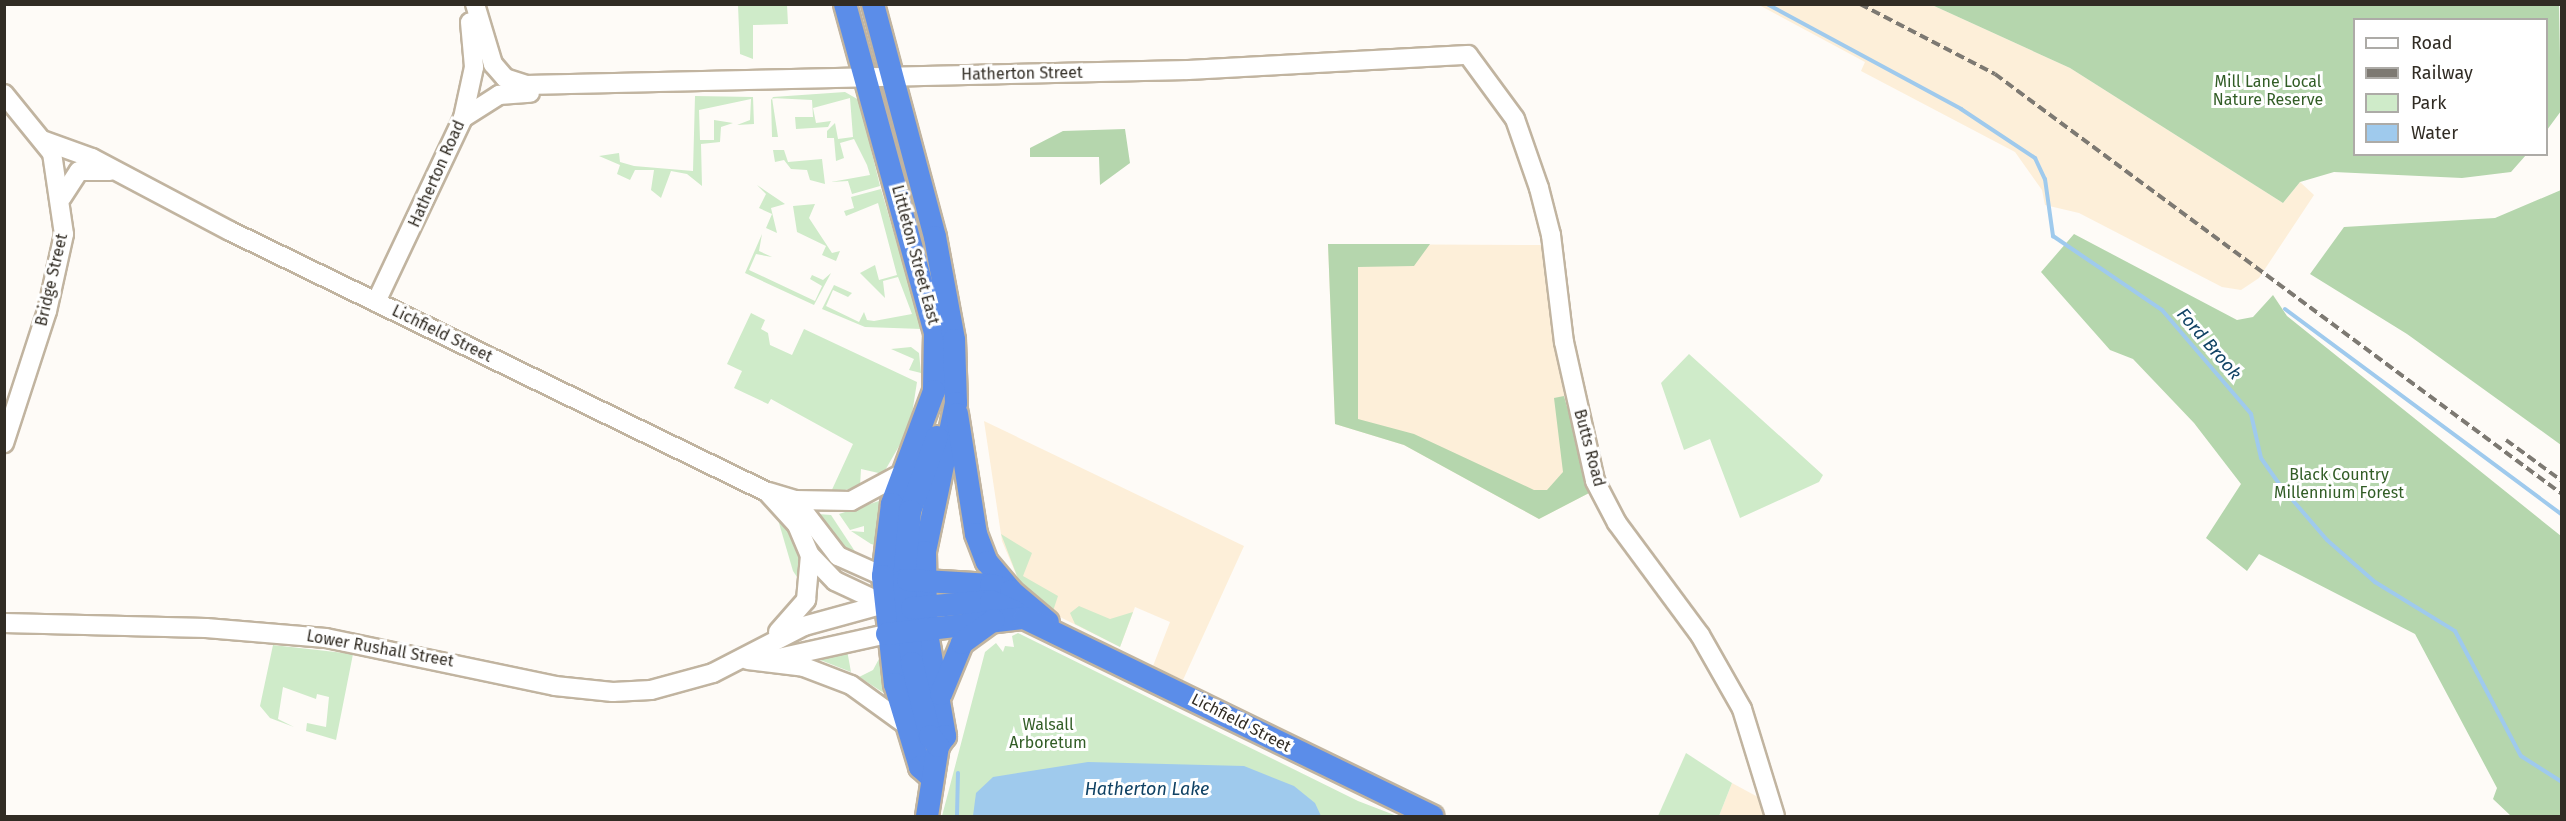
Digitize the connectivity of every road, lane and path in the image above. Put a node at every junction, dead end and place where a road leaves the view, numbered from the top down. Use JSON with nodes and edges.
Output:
{"nodes":[{"id":1,"x":466,"y":4,"type":"edge"},
{"id":2,"x":475,"y":4,"type":"edge"},
{"id":3,"x":845,"y":4,"type":"edge"},
{"id":4,"x":873,"y":4,"type":"edge"},
{"id":5,"x":1468,"y":55,"type":"joint"},
{"id":6,"x":866,"y":79,"type":"junction"},
{"id":7,"x":894,"y":79,"type":"junction"},
{"id":8,"x":575,"y":87,"type":"junction"},
{"id":9,"x":4,"y":94,"type":"edge"},
{"id":10,"x":463,"y":118,"type":"junction"},
{"id":11,"x":42,"y":140,"type":"junction"},
{"id":12,"x":119,"y":172,"type":"junction"},
{"id":13,"x":62,"y":197,"type":"junction"},
{"id":14,"x":376,"y":302,"type":"junction"},
{"id":15,"x":952,"y":418,"type":"junction"},
{"id":16,"x":4,"y":442,"type":"edge"},
{"id":17,"x":903,"y":473,"type":"junction"},
{"id":18,"x":767,"y":492,"type":"junction"},
{"id":19,"x":795,"y":500,"type":"junction"},
{"id":20,"x":810,"y":555,"type":"junction"},
{"id":21,"x":1011,"y":591,"type":"junction"},
{"id":22,"x":905,"y":604,"type":"junction"},
{"id":23,"x":1024,"y":618,"type":"junction"},
{"id":24,"x":994,"y":620,"type":"junction"},
{"id":25,"x":4,"y":623,"type":"edge"},
{"id":26,"x":1051,"y":628,"type":"junction"},
{"id":27,"x":748,"y":660,"type":"junction"},
{"id":28,"x":940,"y":695,"type":"junction"},
{"id":29,"x":909,"y":728,"type":"junction"},
{"id":30,"x":938,"y":746,"type":"junction"},
{"id":31,"x":931,"y":777,"type":"junction"},
{"id":32,"x":927,"y":816,"type":"edge"},
{"id":33,"x":1432,"y":816,"type":"edge"},
{"id":34,"x":1775,"y":816,"type":"edge"}],
"edges":[{"from":1,"to":10,"type":"street","name":"Hatherton Road"},
{"from":2,"to":8,"type":"street","name":"Hatherton Street"},
{"from":3,"to":6,"type":"highway","name":"Littleton Street East"},
{"from":4,"to":7,"type":"highway","name":"Littleton Street East"},
{"from":5,"to":7,"type":"street","name":"Hatherton Street"},
{"from":5,"to":34,"type":"street","name":"Butts Road"},
{"from":6,"to":7,"type":"street","name":"Hatherton Street"},
{"from":6,"to":8,"type":"street","name":"Hatherton Street"},
{"from":6,"to":17,"type":"highway","name":"Littleton Street East"},
{"from":7,"to":15,"type":"highway","name":"Littleton Street East"},
{"from":8,"to":10,"type":"street","name":"Hatherton Street"},
{"from":9,"to":11,"type":"street","name":"Bridge Street"},
{"from":10,"to":14,"type":"street","name":"Hatherton Road"},
{"from":11,"to":12,"type":"street","name":"Lichfield Street"},
{"from":11,"to":13,"type":"street","name":"Bridge Street"},
{"from":12,"to":13,"type":"street","name":"Lichfield Street"},
{"from":12,"to":14,"type":"street","name":"Lichfield Street"},
{"from":13,"to":16,"type":"street","name":"Bridge Street"},
{"from":14,"to":18,"type":"street","name":"Lichfield Street"},
{"from":15,"to":21,"type":"highway"},
{"from":15,"to":22,"type":"highway","name":"Littleton Street East"},
{"from":17,"to":19,"type":"street"},
{"from":17,"to":22,"type":"highway","name":"Littleton Street East"},
{"from":18,"to":19,"type":"street","name":"Lichfield Street"},
{"from":18,"to":20,"type":"street","name":"Lichfield Street"},
{"from":19,"to":22,"type":"street","name":"Lichfield Street"},
{"from":20,"to":22,"type":"street","name":"Lichfield Street"},
{"from":20,"to":27,"type":"street"},
{"from":21,"to":22,"type":"highway","name":"Lichfield Street"},
{"from":21,"to":26,"type":"highway","name":"Lichfield Street"},
{"from":22,"to":23,"type":"highway"},
{"from":22,"to":24,"type":"highway","name":"Lichfield Street"},
{"from":22,"to":27,"type":"street","name":"Lower Rushall Street"},
{"from":22,"to":27,"type":"street","name":"Lower Rushall Street"},
{"from":22,"to":28,"type":"highway"},
{"from":22,"to":29,"type":"highway"},
{"from":22,"to":30,"type":"highway"},
{"from":23,"to":24,"type":"highway","name":"Lichfield Street"},
{"from":23,"to":26,"type":"highway","name":"Lichfield Street"},
{"from":24,"to":28,"type":"highway"},
{"from":25,"to":27,"type":"street","name":"Lower Rushall Street"},
{"from":26,"to":33,"type":"highway","name":"Lichfield Street"},
{"from":27,"to":29,"type":"street","name":"Lower Rushall Street"},
{"from":28,"to":30,"type":"highway"},
{"from":29,"to":31,"type":"highway"},
{"from":30,"to":31,"type":"highway"},
{"from":31,"to":32,"type":"highway"}]}
